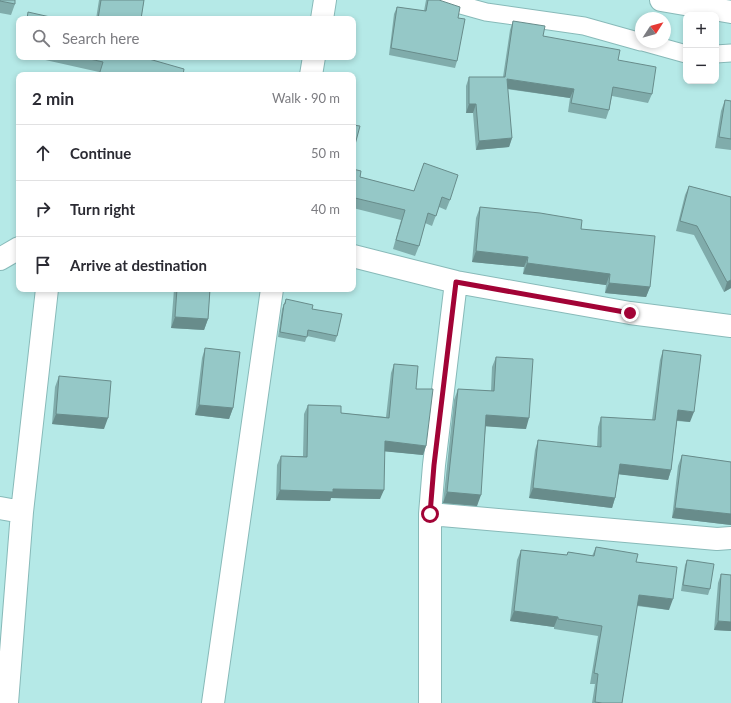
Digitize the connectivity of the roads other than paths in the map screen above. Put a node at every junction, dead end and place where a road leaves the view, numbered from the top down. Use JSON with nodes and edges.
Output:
{"nodes":[{"id":1,"x":325,"y":0,"type":"edge"},
{"id":2,"x":443,"y":0,"type":"edge"},
{"id":3,"x":661,"y":0,"type":"edge"},
{"id":4,"x":731,"y":12,"type":"edge"},
{"id":5,"x":322,"y":16,"type":"edge"},
{"id":6,"x":635,"y":40,"type":"edge"},
{"id":7,"x":664,"y":48,"type":"edge"},
{"id":8,"x":683,"y":53,"type":"edge"},
{"id":9,"x":731,"y":53,"type":"edge"},
{"id":10,"x":719,"y":54,"type":"edge"},
{"id":11,"x":314,"y":60,"type":"edge"},
{"id":12,"x":312,"y":72,"type":"edge"},
{"id":13,"x":16,"y":250,"type":"edge"},
{"id":14,"x":356,"y":257,"type":"edge"},
{"id":15,"x":0,"y":259,"type":"edge"},
{"id":16,"x":456,"y":282,"type":"junction"},
{"id":17,"x":47,"y":292,"type":"edge"},
{"id":18,"x":272,"y":292,"type":"edge"},
{"id":19,"x":731,"y":326,"type":"edge"},
{"id":20,"x":0,"y":508,"type":"edge"},
{"id":21,"x":22,"y":512,"type":"junction"},
{"id":22,"x":430,"y":514,"type":"junction"},
{"id":23,"x":731,"y":538,"type":"edge"},
{"id":24,"x":7,"y":703,"type":"edge"},
{"id":25,"x":212,"y":703,"type":"edge"},
{"id":26,"x":430,"y":703,"type":"edge"}],
"edges":[{"from":1,"to":5,"type":"street"},
{"from":2,"to":6,"type":"street"},
{"from":3,"to":4,"type":"street"},
{"from":7,"to":8,"type":"street"},
{"from":9,"to":10,"type":"street"},
{"from":11,"to":12,"type":"street"},
{"from":13,"to":15,"type":"street"},
{"from":14,"to":16,"type":"street"},
{"from":16,"to":19,"type":"street"},
{"from":16,"to":22,"type":"street"},
{"from":17,"to":21,"type":"street"},
{"from":18,"to":25,"type":"street"},
{"from":20,"to":21,"type":"street"},
{"from":21,"to":24,"type":"street"},
{"from":22,"to":23,"type":"street"},
{"from":22,"to":26,"type":"street"}]}
